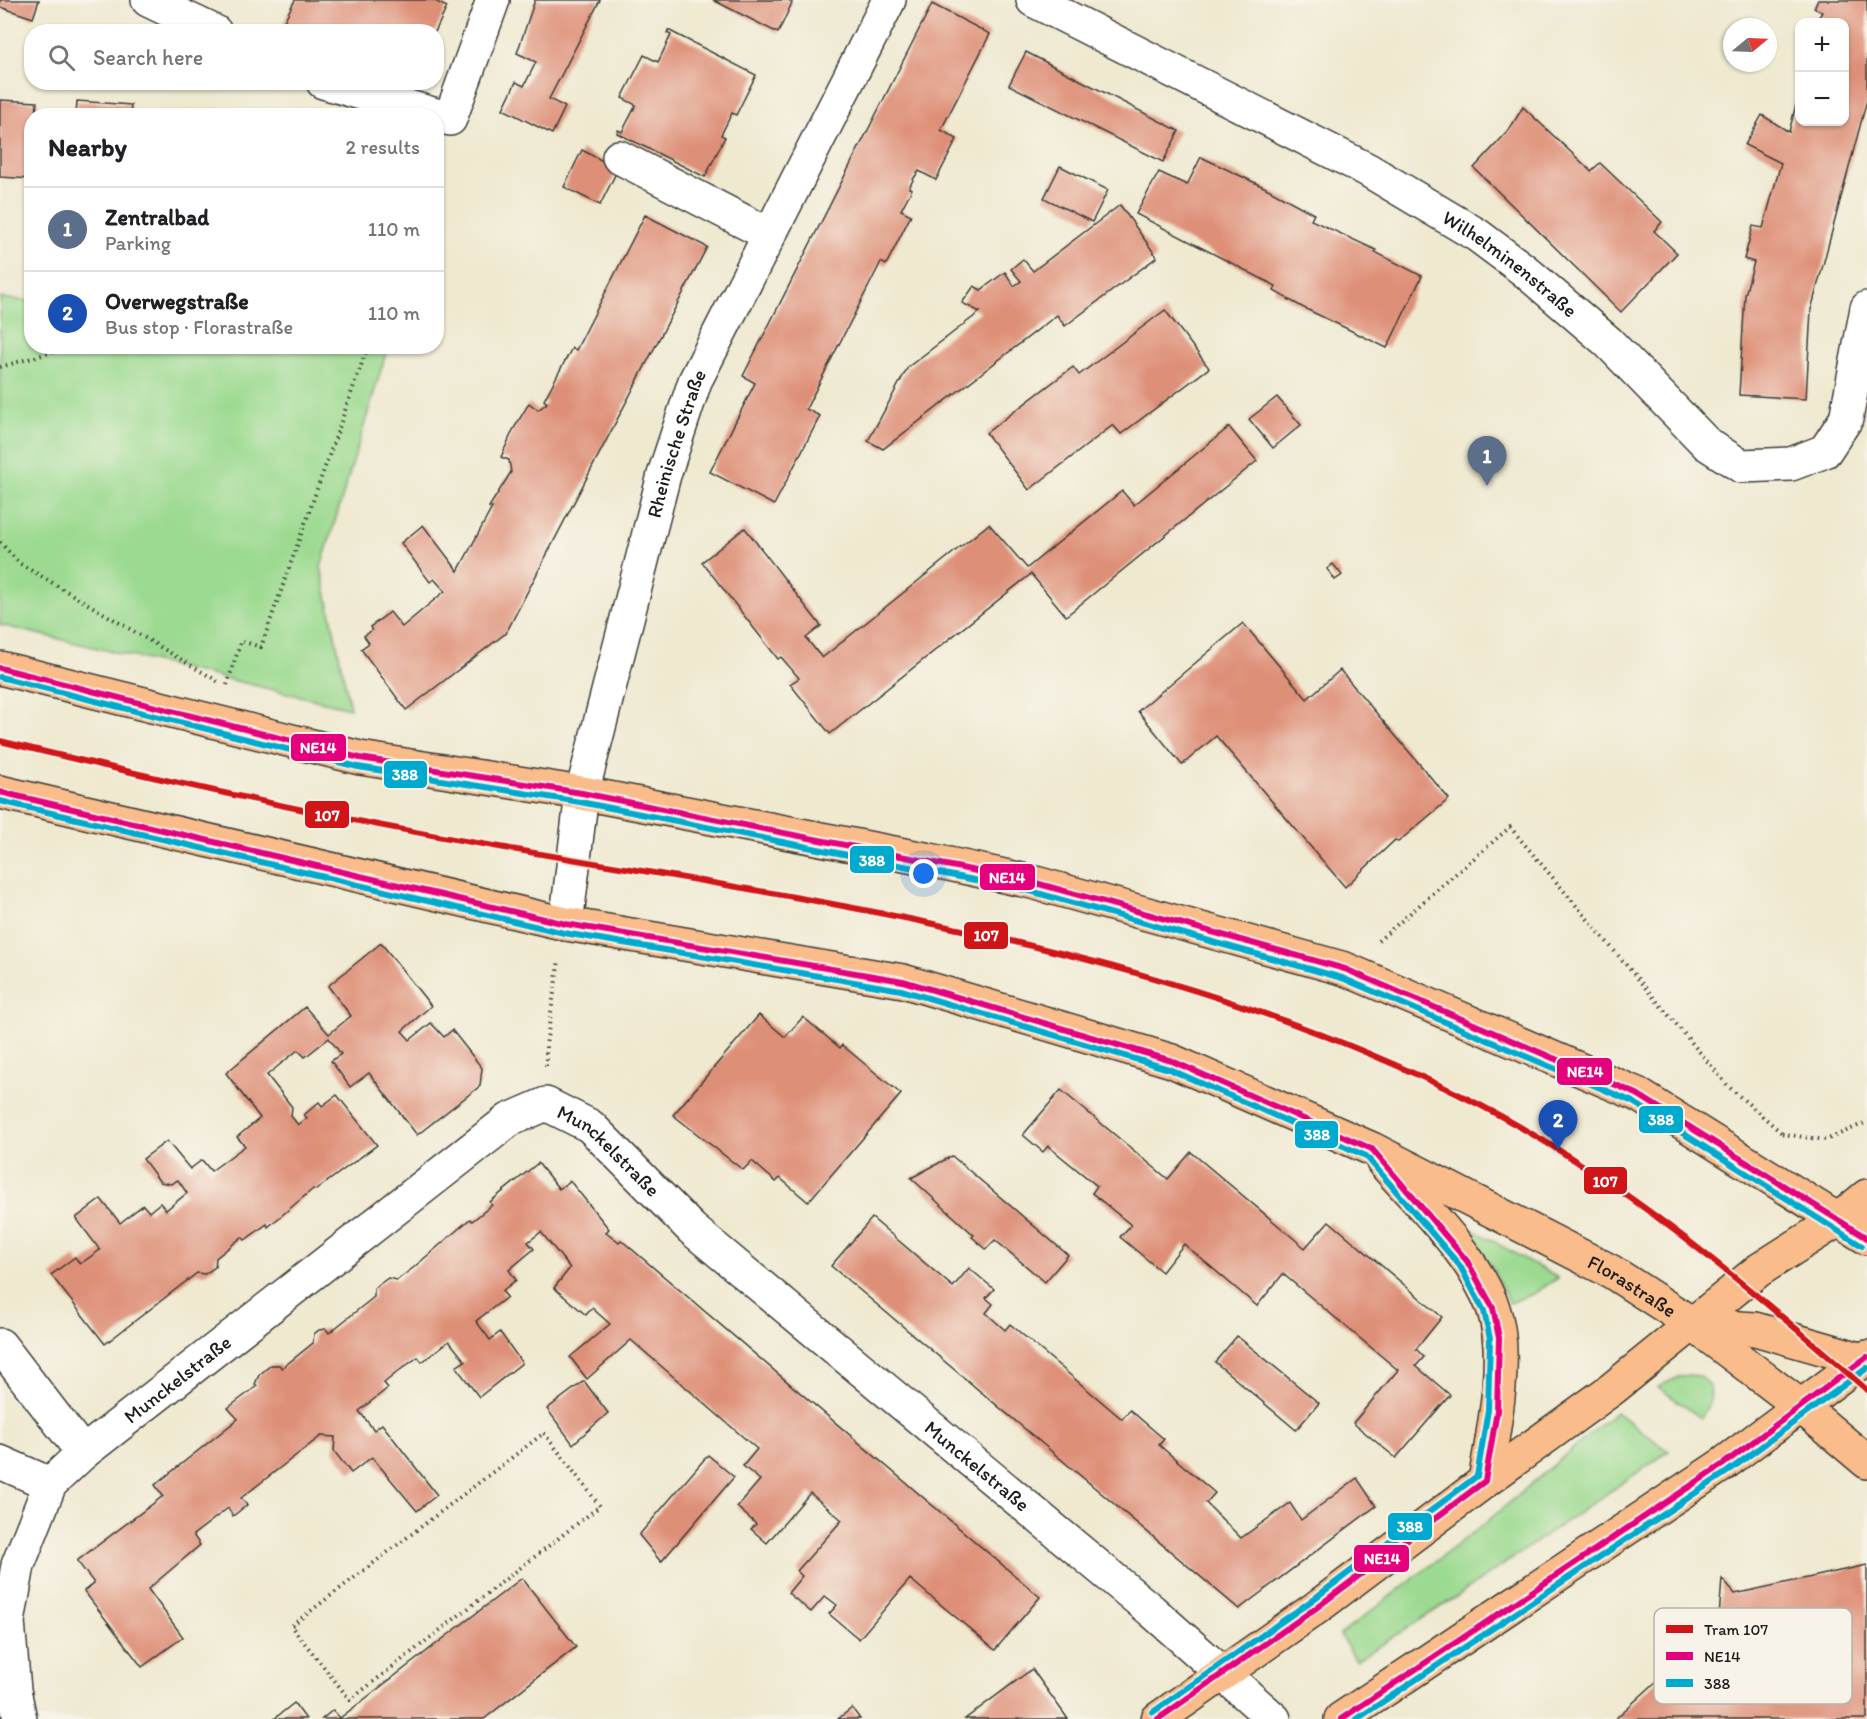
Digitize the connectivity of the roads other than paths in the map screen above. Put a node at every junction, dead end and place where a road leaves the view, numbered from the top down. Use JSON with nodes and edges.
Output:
{"nodes":[{"id":1,"x":148,"y":0,"type":"edge"},
{"id":2,"x":493,"y":0,"type":"edge"},
{"id":3,"x":889,"y":0,"type":"edge"},
{"id":4,"x":1033,"y":0,"type":"edge"},
{"id":5,"x":198,"y":24,"type":"edge"},
{"id":6,"x":350,"y":90,"type":"edge"},
{"id":7,"x":412,"y":108,"type":"edge"},
{"id":8,"x":444,"y":117,"type":"edge"},
{"id":9,"x":619,"y":157,"type":"dead end"},
{"id":10,"x":768,"y":234,"type":"junction"},
{"id":11,"x":1867,"y":308,"type":"edge"},
{"id":12,"x":0,"y":668,"type":"edge"},
{"id":13,"x":0,"y":792,"type":"edge"},
{"id":14,"x":582,"y":793,"type":"junction"},
{"id":15,"x":566,"y":924,"type":"junction"},
{"id":16,"x":1372,"y":1149,"type":"junction"},
{"id":17,"x":1867,"y":1196,"type":"edge"},
{"id":18,"x":1839,"y":1219,"type":"junction"},
{"id":19,"x":1867,"y":1238,"type":"edge"},
{"id":20,"x":1694,"y":1325,"type":"junction"},
{"id":21,"x":0,"y":1345,"type":"edge"},
{"id":22,"x":1866,"y":1359,"type":"edge"},
{"id":23,"x":1803,"y":1408,"type":"junction"},
{"id":24,"x":83,"y":1453,"type":"junction"},
{"id":25,"x":0,"y":1462,"type":"edge"},
{"id":26,"x":1867,"y":1462,"type":"edge"},
{"id":27,"x":1485,"y":1481,"type":"junction"},
{"id":28,"x":50,"y":1485,"type":"junction"},
{"id":29,"x":4,"y":1620,"type":"edge"},
{"id":30,"x":1222,"y":1675,"type":"junction"},
{"id":31,"x":20,"y":1719,"type":"edge"},
{"id":32,"x":1158,"y":1719,"type":"edge"},
{"id":33,"x":1274,"y":1719,"type":"edge"},
{"id":34,"x":1341,"y":1719,"type":"edge"}],
"edges":[{"from":1,"to":5,"type":"street"},
{"from":2,"to":8,"type":"street"},
{"from":3,"to":10,"type":"street","name":"Rheinische Straße"},
{"from":4,"to":11,"type":"street","name":"Wilhelminenstraße"},
{"from":6,"to":7,"type":"street"},
{"from":9,"to":10,"type":"street"},
{"from":10,"to":14,"type":"street","name":"Rheinische Straße"},
{"from":12,"to":14,"type":"main road"},
{"from":13,"to":15,"type":"main road","name":"Florastraße"},
{"from":14,"to":15,"type":"street","name":"Rheinische Straße"},
{"from":14,"to":18,"type":"main road"},
{"from":15,"to":16,"type":"main road","name":"Florastraße"},
{"from":16,"to":20,"type":"main road","name":"Florastraße"},
{"from":16,"to":27,"type":"main road","name":"Florastraße"},
{"from":17,"to":18,"type":"main road"},
{"from":18,"to":19,"type":"main road"},
{"from":18,"to":20,"type":"main road"},
{"from":20,"to":22,"type":"main road"},
{"from":20,"to":23,"type":"main road","name":"Florastraße"},
{"from":20,"to":27,"type":"main road"},
{"from":21,"to":24,"type":"street"},
{"from":22,"to":23,"type":"main road"},
{"from":23,"to":26,"type":"main road","name":"Florastraße"},
{"from":23,"to":34,"type":"main road"},
{"from":24,"to":28,"type":"street","name":"Munckelstraße"},
{"from":24,"to":30,"type":"street","name":"Munckelstraße"},
{"from":25,"to":28,"type":"street"},
{"from":27,"to":30,"type":"main road"},
{"from":28,"to":29,"type":"street","name":"Munckelstraße"},
{"from":29,"to":31,"type":"street","name":"Munckelstraße"},
{"from":30,"to":32,"type":"main road"},
{"from":30,"to":33,"type":"street","name":"Munckelstraße"}]}
